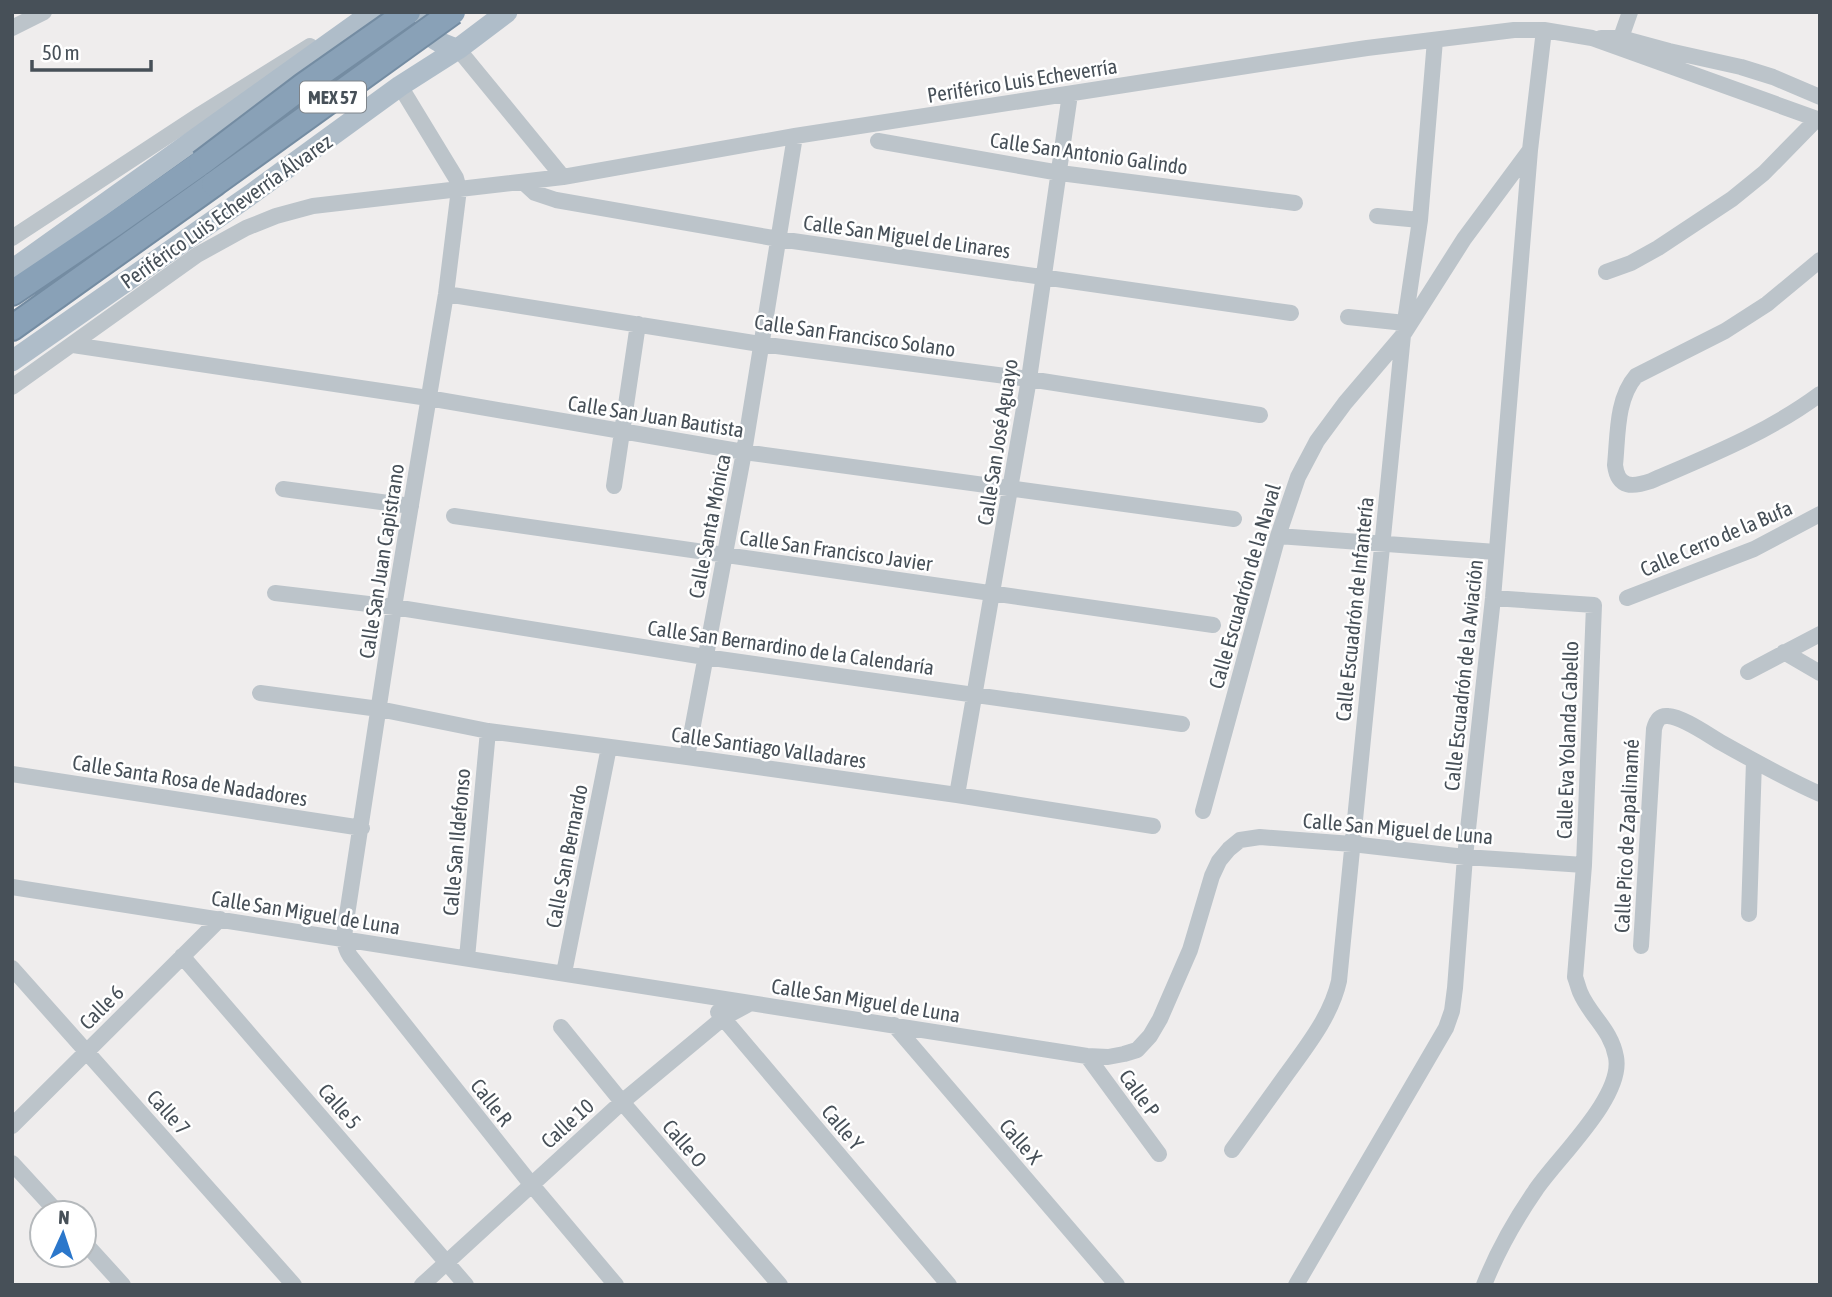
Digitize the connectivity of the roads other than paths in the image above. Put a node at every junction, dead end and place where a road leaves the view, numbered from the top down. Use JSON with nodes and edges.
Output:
{"nodes":[{"id":1,"x":44,"y":12,"type":"edge"},
{"id":2,"x":408,"y":12,"type":"edge"},
{"id":3,"x":417,"y":12,"type":"edge"},
{"id":4,"x":453,"y":12,"type":"edge"},
{"id":5,"x":507,"y":12,"type":"edge"},
{"id":6,"x":1630,"y":12,"type":"edge"},
{"id":7,"x":359,"y":15,"type":"edge"},
{"id":8,"x":12,"y":29,"type":"edge"},
{"id":9,"x":1544,"y":30,"type":"junction"},
{"id":10,"x":336,"y":39,"type":"junction"},
{"id":11,"x":1435,"y":40,"type":"junction"},
{"id":12,"x":1619,"y":43,"type":"junction"},
{"id":13,"x":458,"y":48,"type":"junction"},
{"id":14,"x":291,"y":71,"type":"junction"},
{"id":15,"x":400,"y":86,"type":"junction"},
{"id":16,"x":1070,"y":94,"type":"junction"},
{"id":17,"x":1820,"y":97,"type":"edge"},
{"id":18,"x":1819,"y":119,"type":"edge"},
{"id":19,"x":343,"y":128,"type":"junction"},
{"id":20,"x":795,"y":136,"type":"junction"},
{"id":21,"x":878,"y":141,"type":"dead end"},
{"id":22,"x":1530,"y":150,"type":"junction"},
{"id":23,"x":1060,"y":173,"type":"junction"},
{"id":24,"x":208,"y":174,"type":"junction"},
{"id":25,"x":563,"y":177,"type":"junction"},
{"id":26,"x":523,"y":182,"type":"junction"},
{"id":27,"x":459,"y":189,"type":"junction"},
{"id":28,"x":1295,"y":203,"type":"dead end"},
{"id":29,"x":1377,"y":216,"type":"dead end"},
{"id":30,"x":1420,"y":220,"type":"junction"},
{"id":31,"x":12,"y":238,"type":"edge"},
{"id":32,"x":779,"y":239,"type":"junction"},
{"id":33,"x":1820,"y":260,"type":"edge"},
{"id":34,"x":168,"y":264,"type":"junction"},
{"id":35,"x":12,"y":270,"type":"edge"},
{"id":36,"x":1606,"y":272,"type":"dead end"},
{"id":37,"x":1044,"y":277,"type":"junction"},
{"id":38,"x":12,"y":293,"type":"edge"},
{"id":39,"x":446,"y":294,"type":"junction"},
{"id":40,"x":1291,"y":313,"type":"dead end"},
{"id":41,"x":1348,"y":317,"type":"dead end"},
{"id":42,"x":638,"y":324,"type":"junction"},
{"id":43,"x":12,"y":328,"type":"edge"},
{"id":44,"x":1404,"y":329,"type":"junction"},
{"id":45,"x":760,"y":344,"type":"junction"},
{"id":46,"x":73,"y":345,"type":"junction"},
{"id":47,"x":12,"y":360,"type":"edge"},
{"id":48,"x":1029,"y":379,"type":"junction"},
{"id":49,"x":12,"y":387,"type":"edge"},
{"id":50,"x":1820,"y":394,"type":"edge"},
{"id":51,"x":428,"y":398,"type":"junction"},
{"id":52,"x":1260,"y":415,"type":"dead end"},
{"id":53,"x":622,"y":432,"type":"junction"},
{"id":54,"x":744,"y":452,"type":"junction"},
{"id":55,"x":614,"y":486,"type":"dead end"},
{"id":56,"x":1010,"y":488,"type":"junction"},
{"id":57,"x":283,"y":489,"type":"dead end"},
{"id":58,"x":411,"y":506,"type":"junction"},
{"id":59,"x":1820,"y":514,"type":"edge"},
{"id":60,"x":454,"y":516,"type":"dead end"},
{"id":61,"x":1234,"y":519,"type":"dead end"},
{"id":62,"x":1278,"y":536,"type":"junction"},
{"id":63,"x":1382,"y":543,"type":"junction"},
{"id":64,"x":1496,"y":552,"type":"junction"},
{"id":65,"x":724,"y":555,"type":"junction"},
{"id":66,"x":275,"y":593,"type":"dead end"},
{"id":67,"x":992,"y":593,"type":"junction"},
{"id":68,"x":1493,"y":598,"type":"junction"},
{"id":69,"x":1627,"y":598,"type":"dead end"},
{"id":70,"x":394,"y":607,"type":"junction"},
{"id":71,"x":1213,"y":625,"type":"dead end"},
{"id":72,"x":1820,"y":634,"type":"edge"},
{"id":73,"x":1784,"y":652,"type":"junction"},
{"id":74,"x":705,"y":657,"type":"junction"},
{"id":75,"x":1748,"y":671,"type":"dead end"},
{"id":76,"x":1820,"y":673,"type":"edge"},
{"id":77,"x":260,"y":693,"type":"dead end"},
{"id":78,"x":976,"y":694,"type":"junction"},
{"id":79,"x":379,"y":709,"type":"junction"},
{"id":80,"x":1182,"y":724,"type":"dead end"},
{"id":81,"x":488,"y":731,"type":"junction"},
{"id":82,"x":609,"y":747,"type":"junction"},
{"id":83,"x":687,"y":757,"type":"junction"},
{"id":84,"x":1754,"y":761,"type":"junction"},
{"id":85,"x":12,"y":774,"type":"edge"},
{"id":86,"x":1820,"y":794,"type":"edge"},
{"id":87,"x":957,"y":795,"type":"junction"},
{"id":88,"x":1203,"y":811,"type":"dead end"},
{"id":89,"x":1153,"y":826,"type":"dead end"},
{"id":90,"x":362,"y":828,"type":"junction"},
{"id":91,"x":1352,"y":844,"type":"junction"},
{"id":92,"x":1465,"y":856,"type":"junction"},
{"id":93,"x":1584,"y":865,"type":"junction"},
{"id":94,"x":12,"y":887,"type":"edge"},
{"id":95,"x":1749,"y":914,"type":"dead end"},
{"id":96,"x":220,"y":919,"type":"junction"},
{"id":97,"x":344,"y":940,"type":"junction"},
{"id":98,"x":1641,"y":946,"type":"dead end"},
{"id":99,"x":182,"y":956,"type":"junction"},
{"id":100,"x":467,"y":958,"type":"junction"},
{"id":101,"x":12,"y":968,"type":"edge"},
{"id":102,"x":564,"y":973,"type":"junction"},
{"id":103,"x":705,"y":997,"type":"junction"},
{"id":104,"x":749,"y":1004,"type":"junction"},
{"id":105,"x":723,"y":1018,"type":"junction"},
{"id":106,"x":894,"y":1025,"type":"junction"},
{"id":107,"x":561,"y":1027,"type":"dead end"},
{"id":108,"x":86,"y":1051,"type":"junction"},
{"id":109,"x":1087,"y":1056,"type":"junction"},
{"id":110,"x":622,"y":1102,"type":"junction"},
{"id":111,"x":12,"y":1126,"type":"edge"},
{"id":112,"x":1232,"y":1150,"type":"dead end"},
{"id":113,"x":1159,"y":1154,"type":"dead end"},
{"id":114,"x":12,"y":1163,"type":"edge"},
{"id":115,"x":531,"y":1184,"type":"junction"},
{"id":116,"x":45,"y":1199,"type":"edge"},
{"id":117,"x":98,"y":1258,"type":"edge"},
{"id":118,"x":448,"y":1263,"type":"junction"},
{"id":119,"x":122,"y":1285,"type":"edge"},
{"id":120,"x":294,"y":1285,"type":"edge"},
{"id":121,"x":422,"y":1285,"type":"edge"},
{"id":122,"x":466,"y":1285,"type":"edge"},
{"id":123,"x":616,"y":1285,"type":"edge"},
{"id":124,"x":780,"y":1285,"type":"edge"},
{"id":125,"x":949,"y":1285,"type":"edge"},
{"id":126,"x":1117,"y":1285,"type":"edge"},
{"id":127,"x":1296,"y":1285,"type":"edge"},
{"id":128,"x":1484,"y":1285,"type":"edge"}],
"edges":[{"from":1,"to":8,"type":"street"},
{"from":2,"to":24,"type":"highway","name":"Periférico Luis Echeverría Álvarez","number":"MEX 57","bridge":true},
{"from":3,"to":13,"type":"main road"},
{"from":4,"to":24,"type":"highway","name":"Periférico Luis Echeverría Álvarez","number":"MEX 57","bridge":true},
{"from":5,"to":13,"type":"main road","name":"Periférico Luis Echeverría Álvarez"},
{"from":6,"to":12,"type":"street"},
{"from":7,"to":10,"type":"main road"},
{"from":7,"to":15,"type":"main road"},
{"from":9,"to":11,"type":"street","name":"Periférico Luis Echeverría"},
{"from":9,"to":12,"type":"street","name":"Periférico Luis Echeverría"},
{"from":9,"to":22,"type":"street","name":"Calle Escuadrón de la Aviación"},
{"from":10,"to":14,"type":"main road"},
{"from":10,"to":31,"type":"street"},
{"from":11,"to":16,"type":"street","name":"Periférico Luis Echeverría"},
{"from":11,"to":30,"type":"street","name":"Calle Escuadrón de Infantería"},
{"from":12,"to":17,"type":"street","name":"Periférico Luis Echeverría"},
{"from":12,"to":18,"type":"street","name":"Periférico Luis Echeverría"},
{"from":13,"to":15,"type":"main road","name":"Periférico Luis Echeverría Álvarez"},
{"from":13,"to":25,"type":"street"},
{"from":14,"to":19,"type":"main road"},
{"from":14,"to":35,"type":"main road"},
{"from":15,"to":19,"type":"main road","name":"Periférico Luis Echeverría Álvarez"},
{"from":15,"to":27,"type":"street"},
{"from":16,"to":20,"type":"street","name":"Periférico Luis Echeverría"},
{"from":16,"to":23,"type":"street","name":"Calle San José Aguayo"},
{"from":18,"to":36,"type":"street"},
{"from":19,"to":34,"type":"main road","name":"Periférico Luis Echeverría Álvarez"},
{"from":20,"to":25,"type":"street","name":"Periférico Luis Echeverría"},
{"from":20,"to":32,"type":"street","name":"Calle Santa Mónica"},
{"from":21,"to":23,"type":"street","name":"Calle San Antonio Galindo"},
{"from":22,"to":44,"type":"street","name":"Calle Escuadrón de la Naval"},
{"from":22,"to":64,"type":"street","name":"Calle Escuadrón de la Aviación"},
{"from":23,"to":28,"type":"street","name":"Calle San Antonio Galindo"},
{"from":23,"to":37,"type":"street","name":"Calle San José Aguayo"},
{"from":24,"to":38,"type":"highway","name":"Periférico Luis Echeverría Álvarez","number":"MEX 57"},
{"from":24,"to":43,"type":"highway","name":"Periférico Luis Echeverría Álvarez","number":"MEX 57"},
{"from":25,"to":26,"type":"street","name":"Periférico Luis Echeverría"},
{"from":26,"to":27,"type":"street","name":"Periférico Luis Echeverría"},
{"from":26,"to":32,"type":"street","name":"Calle San Miguel de Linares"},
{"from":27,"to":34,"type":"street","name":"Periférico Luis Echeverría"},
{"from":27,"to":39,"type":"street","name":"Calle San Juan Capistrano"},
{"from":29,"to":30,"type":"street"},
{"from":30,"to":44,"type":"street","name":"Calle Escuadrón de Infantería"},
{"from":32,"to":37,"type":"street","name":"Calle San Miguel de Linares"},
{"from":32,"to":45,"type":"street","name":"Calle Santa Mónica"},
{"from":33,"to":50,"type":"street"},
{"from":34,"to":46,"type":"street","name":"Periférico Luis Echeverría Álvarez"},
{"from":34,"to":47,"type":"main road","name":"Periférico Luis Echeverría Álvarez"},
{"from":37,"to":40,"type":"street","name":"Calle San Miguel de Linares"},
{"from":37,"to":48,"type":"street","name":"Calle San José Aguayo"},
{"from":39,"to":42,"type":"street","name":"Calle San Francisco Solano"},
{"from":39,"to":51,"type":"street","name":"Calle San Juan Capistrano"},
{"from":41,"to":44,"type":"street"},
{"from":42,"to":45,"type":"street","name":"Calle San Francisco Solano"},
{"from":42,"to":53,"type":"street"},
{"from":44,"to":62,"type":"street","name":"Calle Escuadrón de la Naval"},
{"from":44,"to":63,"type":"street","name":"Calle Escuadrón de Infantería"},
{"from":45,"to":48,"type":"street","name":"Calle San Francisco Solano"},
{"from":45,"to":54,"type":"street","name":"Calle Santa Mónica"},
{"from":46,"to":49,"type":"street","name":"Periférico Luis Echeverría Álvarez"},
{"from":46,"to":51,"type":"street","name":"Calle San Juan Bautista"},
{"from":48,"to":52,"type":"street","name":"Calle San Francisco Solano"},
{"from":48,"to":56,"type":"street","name":"Calle San José Aguayo"},
{"from":51,"to":53,"type":"street","name":"Calle San Juan Bautista"},
{"from":51,"to":58,"type":"street","name":"Calle San Juan Capistrano"},
{"from":53,"to":54,"type":"street","name":"Calle San Juan Bautista"},
{"from":53,"to":55,"type":"street"},
{"from":54,"to":56,"type":"street","name":"Calle San Juan Bautista"},
{"from":54,"to":65,"type":"street","name":"Calle Santa Mónica"},
{"from":56,"to":61,"type":"street","name":"Calle San Juan Bautista"},
{"from":56,"to":67,"type":"street","name":"Calle San José Aguayo"},
{"from":57,"to":58,"type":"street"},
{"from":58,"to":70,"type":"street","name":"Calle San Juan Capistrano"},
{"from":59,"to":69,"type":"street","name":"Calle Cerro de la Bufa"},
{"from":60,"to":65,"type":"street","name":"Calle San Francisco Javier"},
{"from":62,"to":63,"type":"street"},
{"from":62,"to":88,"type":"street","name":"Calle Escuadrón de la Naval"},
{"from":63,"to":64,"type":"street"},
{"from":63,"to":91,"type":"street","name":"Calle Escuadrón de Infantería"},
{"from":64,"to":68,"type":"street","name":"Calle Escuadrón de la Aviación"},
{"from":65,"to":67,"type":"street","name":"Calle San Francisco Javier"},
{"from":65,"to":74,"type":"street","name":"Calle Santa Mónica"},
{"from":66,"to":70,"type":"street","name":"Calle San Bernardino de la Calendaría"},
{"from":67,"to":71,"type":"street","name":"Calle San Francisco Javier"},
{"from":67,"to":78,"type":"street","name":"Calle San José Aguayo"},
{"from":68,"to":92,"type":"street","name":"Calle Escuadrón de la Aviación"},
{"from":68,"to":93,"type":"street","name":"Calle Eva Yolanda Cabello"},
{"from":70,"to":74,"type":"street","name":"Calle San Bernardino de la Calendaría"},
{"from":70,"to":79,"type":"street","name":"Calle San Juan Capistrano"},
{"from":72,"to":73,"type":"street"},
{"from":73,"to":75,"type":"street"},
{"from":73,"to":76,"type":"street"},
{"from":74,"to":78,"type":"street","name":"Calle San Bernardino de la Calendaría"},
{"from":74,"to":83,"type":"street","name":"Calle Santa Mónica"},
{"from":77,"to":79,"type":"street","name":"Calle Santiago Valladares"},
{"from":78,"to":80,"type":"street","name":"Calle San Bernardino de la Calendaría"},
{"from":78,"to":87,"type":"street","name":"Calle San José Aguayo"},
{"from":79,"to":81,"type":"street","name":"Calle Santiago Valladares"},
{"from":79,"to":90,"type":"street","name":"Calle San Juan Capistrano"},
{"from":81,"to":82,"type":"street","name":"Calle Santiago Valladares"},
{"from":81,"to":100,"type":"street","name":"Calle San Ildefonso"},
{"from":82,"to":83,"type":"street","name":"Calle Santiago Valladares"},
{"from":82,"to":102,"type":"street","name":"Calle San Bernardo"},
{"from":83,"to":87,"type":"street","name":"Calle Santiago Valladares"},
{"from":84,"to":86,"type":"street"},
{"from":84,"to":95,"type":"street"},
{"from":84,"to":98,"type":"street","name":"Calle Pico de Zapalinamé"},
{"from":85,"to":90,"type":"street","name":"Calle Santa Rosa de Nadadores"},
{"from":87,"to":89,"type":"street","name":"Calle Santiago Valladares"},
{"from":90,"to":97,"type":"street","name":"Calle San Juan Capistrano"},
{"from":91,"to":92,"type":"street","name":"Calle San Miguel de Luna"},
{"from":91,"to":109,"type":"street","name":"Calle San Miguel de Luna"},
{"from":91,"to":112,"type":"street","name":"Calle Escuadrón de Infantería"},
{"from":92,"to":93,"type":"street","name":"Calle San Miguel de Luna"},
{"from":92,"to":127,"type":"street","name":"Calle Escuadrón de la Aviación"},
{"from":93,"to":128,"type":"street","name":"Calle Eva Yolanda Cabello"},
{"from":94,"to":96,"type":"street","name":"Calle San Miguel de Luna"},
{"from":96,"to":97,"type":"street","name":"Calle San Miguel de Luna"},
{"from":96,"to":99,"type":"street","name":"Calle 6"},
{"from":97,"to":100,"type":"street","name":"Calle San Miguel de Luna"},
{"from":97,"to":115,"type":"street","name":"Calle R"},
{"from":99,"to":108,"type":"street","name":"Calle 6"},
{"from":99,"to":118,"type":"street","name":"Calle 5"},
{"from":100,"to":102,"type":"street","name":"Calle San Miguel de Luna"},
{"from":101,"to":108,"type":"street","name":"Calle 7"},
{"from":102,"to":103,"type":"street","name":"Calle San Miguel de Luna"},
{"from":103,"to":104,"type":"street","name":"Calle San Miguel de Luna"},
{"from":103,"to":105,"type":"street","name":"Calle Y"},
{"from":104,"to":105,"type":"street","name":"Calle 10"},
{"from":104,"to":106,"type":"street","name":"Calle San Miguel de Luna"},
{"from":105,"to":110,"type":"street","name":"Calle 10"},
{"from":105,"to":125,"type":"street","name":"Calle Y"},
{"from":106,"to":109,"type":"street","name":"Calle San Miguel de Luna"},
{"from":106,"to":126,"type":"street","name":"Calle X"},
{"from":107,"to":110,"type":"street","name":"Calle O"},
{"from":108,"to":111,"type":"street","name":"Calle 6"},
{"from":108,"to":120,"type":"street","name":"Calle 7"},
{"from":109,"to":113,"type":"street","name":"Calle P"},
{"from":110,"to":115,"type":"street","name":"Calle 10"},
{"from":110,"to":124,"type":"street","name":"Calle O"},
{"from":114,"to":116,"type":"street"},
{"from":115,"to":118,"type":"street","name":"Calle 10"},
{"from":115,"to":123,"type":"street","name":"Calle R"},
{"from":117,"to":119,"type":"street"},
{"from":118,"to":121,"type":"street","name":"Calle 10"},
{"from":118,"to":122,"type":"street","name":"Calle 5"}]}
